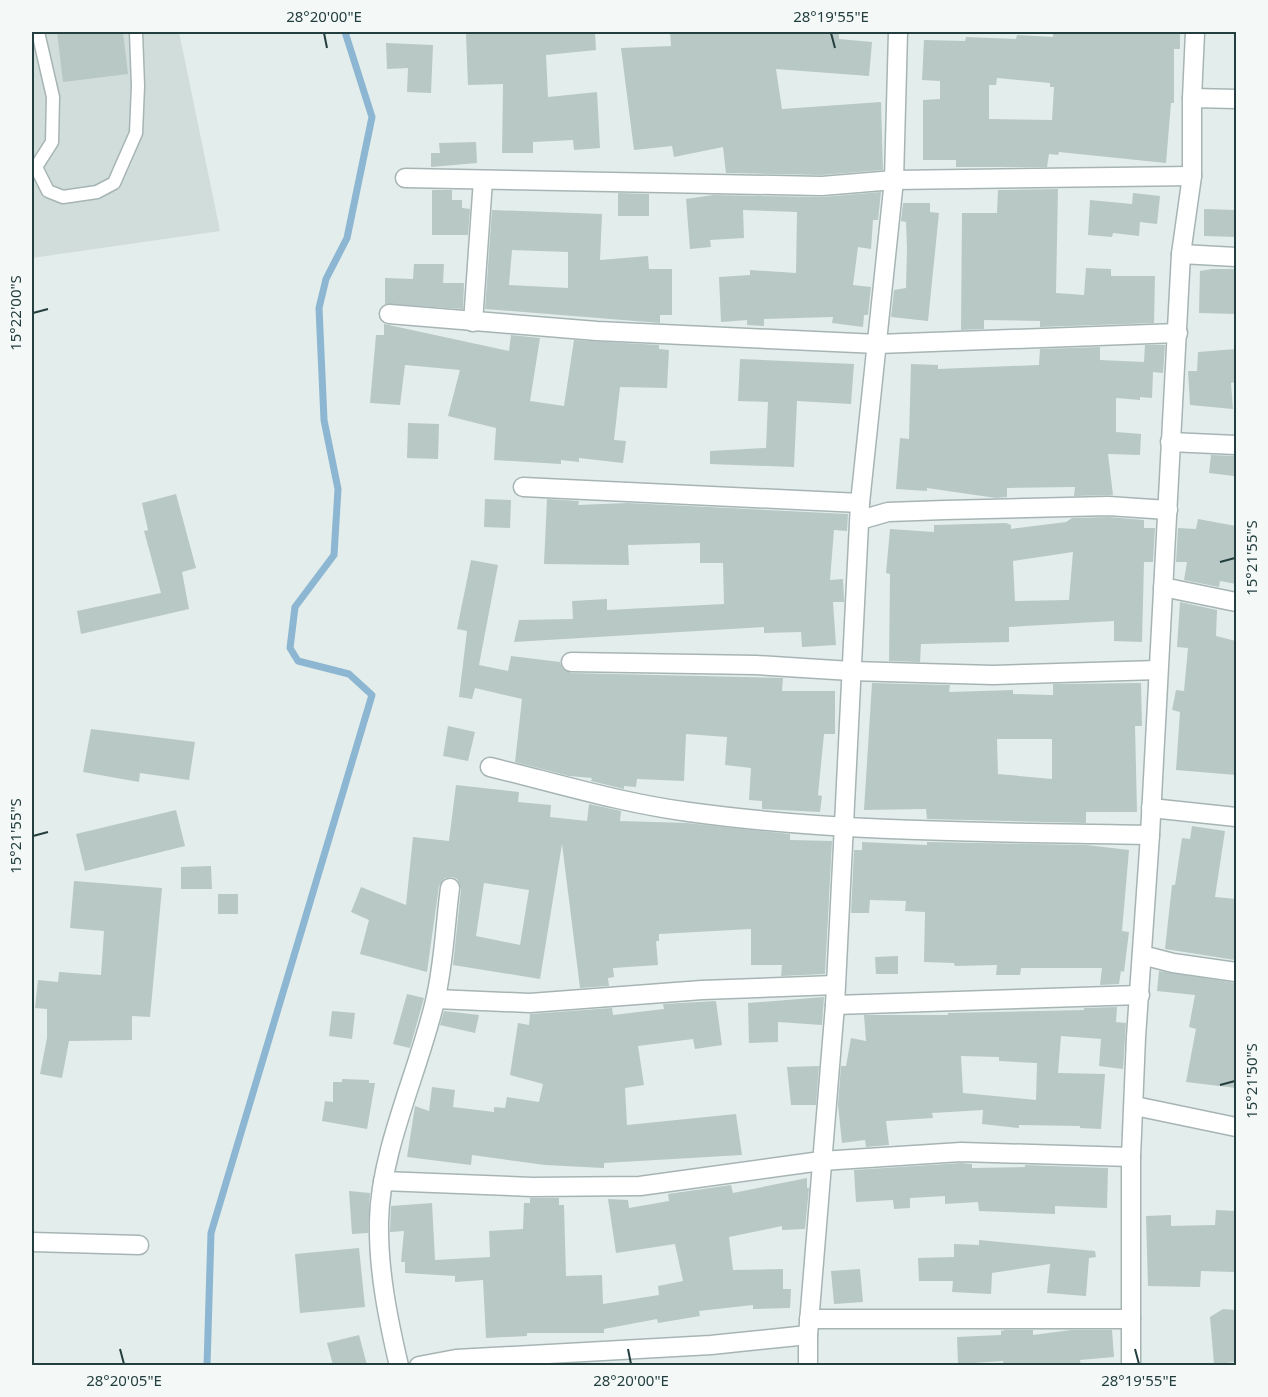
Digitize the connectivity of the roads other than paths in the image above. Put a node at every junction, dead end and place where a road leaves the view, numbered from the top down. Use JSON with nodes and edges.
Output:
{"nodes":[{"id":1,"x":38,"y":32,"type":"edge"},
{"id":2,"x":136,"y":32,"type":"edge"},
{"id":3,"x":898,"y":32,"type":"edge"},
{"id":4,"x":1195,"y":32,"type":"edge"},
{"id":5,"x":1191,"y":98,"type":"junction"},
{"id":6,"x":1236,"y":99,"type":"edge"},
{"id":7,"x":1192,"y":176,"type":"junction"},
{"id":8,"x":405,"y":178,"type":"dead end"},
{"id":9,"x":483,"y":180,"type":"junction"},
{"id":10,"x":894,"y":180,"type":"junction"},
{"id":11,"x":1181,"y":254,"type":"junction"},
{"id":12,"x":1236,"y":257,"type":"edge"},
{"id":13,"x":389,"y":314,"type":"dead end"},
{"id":14,"x":473,"y":322,"type":"junction"},
{"id":15,"x":1178,"y":333,"type":"junction"},
{"id":16,"x":878,"y":344,"type":"junction"},
{"id":17,"x":1170,"y":442,"type":"junction"},
{"id":18,"x":1236,"y":445,"type":"edge"},
{"id":19,"x":523,"y":487,"type":"dead end"},
{"id":20,"x":1168,"y":510,"type":"junction"},
{"id":21,"x":860,"y":512,"type":"junction"},
{"id":22,"x":1163,"y":587,"type":"junction"},
{"id":23,"x":1236,"y":602,"type":"edge"},
{"id":24,"x":571,"y":662,"type":"dead end"},
{"id":25,"x":1158,"y":670,"type":"junction"},
{"id":26,"x":851,"y":671,"type":"junction"},
{"id":27,"x":490,"y":767,"type":"dead end"},
{"id":28,"x":1151,"y":808,"type":"junction"},
{"id":29,"x":1236,"y":817,"type":"edge"},
{"id":30,"x":844,"y":826,"type":"junction"},
{"id":31,"x":1150,"y":835,"type":"junction"},
{"id":32,"x":450,"y":888,"type":"dead end"},
{"id":33,"x":1142,"y":955,"type":"junction"},
{"id":34,"x":1236,"y":972,"type":"edge"},
{"id":35,"x":836,"y":985,"type":"junction"},
{"id":36,"x":1140,"y":995,"type":"junction"},
{"id":37,"x":436,"y":999,"type":"junction"},
{"id":38,"x":835,"y":1005,"type":"junction"},
{"id":39,"x":1135,"y":1106,"type":"junction"},
{"id":40,"x":1236,"y":1127,"type":"edge"},
{"id":41,"x":1131,"y":1157,"type":"junction"},
{"id":42,"x":821,"y":1161,"type":"junction"},
{"id":43,"x":383,"y":1181,"type":"junction"},
{"id":44,"x":32,"y":1242,"type":"edge"},
{"id":45,"x":140,"y":1245,"type":"dead end"},
{"id":46,"x":1131,"y":1319,"type":"junction"},
{"id":47,"x":808,"y":1327,"type":"junction"},
{"id":48,"x":456,"y":1362,"type":"edge"},
{"id":49,"x":399,"y":1365,"type":"edge"},
{"id":50,"x":419,"y":1365,"type":"edge"},
{"id":51,"x":808,"y":1365,"type":"edge"},
{"id":52,"x":1131,"y":1365,"type":"edge"}],
"edges":[{"from":1,"to":2,"type":"lane"},
{"from":3,"to":10,"type":"street"},
{"from":4,"to":5,"type":"street"},
{"from":5,"to":6,"type":"street"},
{"from":5,"to":7,"type":"street"},
{"from":7,"to":10,"type":"street"},
{"from":7,"to":11,"type":"street"},
{"from":8,"to":9,"type":"street"},
{"from":9,"to":10,"type":"street"},
{"from":9,"to":14,"type":"street"},
{"from":10,"to":16,"type":"street"},
{"from":11,"to":12,"type":"street"},
{"from":11,"to":15,"type":"street"},
{"from":13,"to":14,"type":"street"},
{"from":14,"to":16,"type":"street"},
{"from":15,"to":16,"type":"street"},
{"from":15,"to":17,"type":"street"},
{"from":16,"to":21,"type":"street"},
{"from":17,"to":18,"type":"street"},
{"from":17,"to":20,"type":"street"},
{"from":19,"to":21,"type":"street"},
{"from":20,"to":21,"type":"street"},
{"from":20,"to":22,"type":"street"},
{"from":21,"to":26,"type":"street"},
{"from":22,"to":23,"type":"street"},
{"from":22,"to":25,"type":"street"},
{"from":24,"to":26,"type":"street"},
{"from":25,"to":26,"type":"street"},
{"from":25,"to":28,"type":"street"},
{"from":26,"to":30,"type":"street"},
{"from":27,"to":30,"type":"street"},
{"from":28,"to":29,"type":"street"},
{"from":28,"to":31,"type":"street"},
{"from":30,"to":31,"type":"street"},
{"from":30,"to":35,"type":"street"},
{"from":31,"to":33,"type":"street"},
{"from":32,"to":37,"type":"street"},
{"from":33,"to":34,"type":"street"},
{"from":33,"to":36,"type":"street"},
{"from":35,"to":37,"type":"street"},
{"from":35,"to":38,"type":"street"},
{"from":36,"to":38,"type":"street"},
{"from":36,"to":39,"type":"street"},
{"from":37,"to":43,"type":"street"},
{"from":38,"to":42,"type":"street"},
{"from":39,"to":40,"type":"street"},
{"from":39,"to":41,"type":"street"},
{"from":41,"to":42,"type":"street"},
{"from":41,"to":46,"type":"street"},
{"from":42,"to":43,"type":"street"},
{"from":42,"to":47,"type":"street"},
{"from":43,"to":49,"type":"street"},
{"from":44,"to":45,"type":"street"},
{"from":46,"to":47,"type":"street"},
{"from":46,"to":52,"type":"street"},
{"from":47,"to":48,"type":"street"},
{"from":47,"to":51,"type":"street"},
{"from":48,"to":50,"type":"street"}]}
